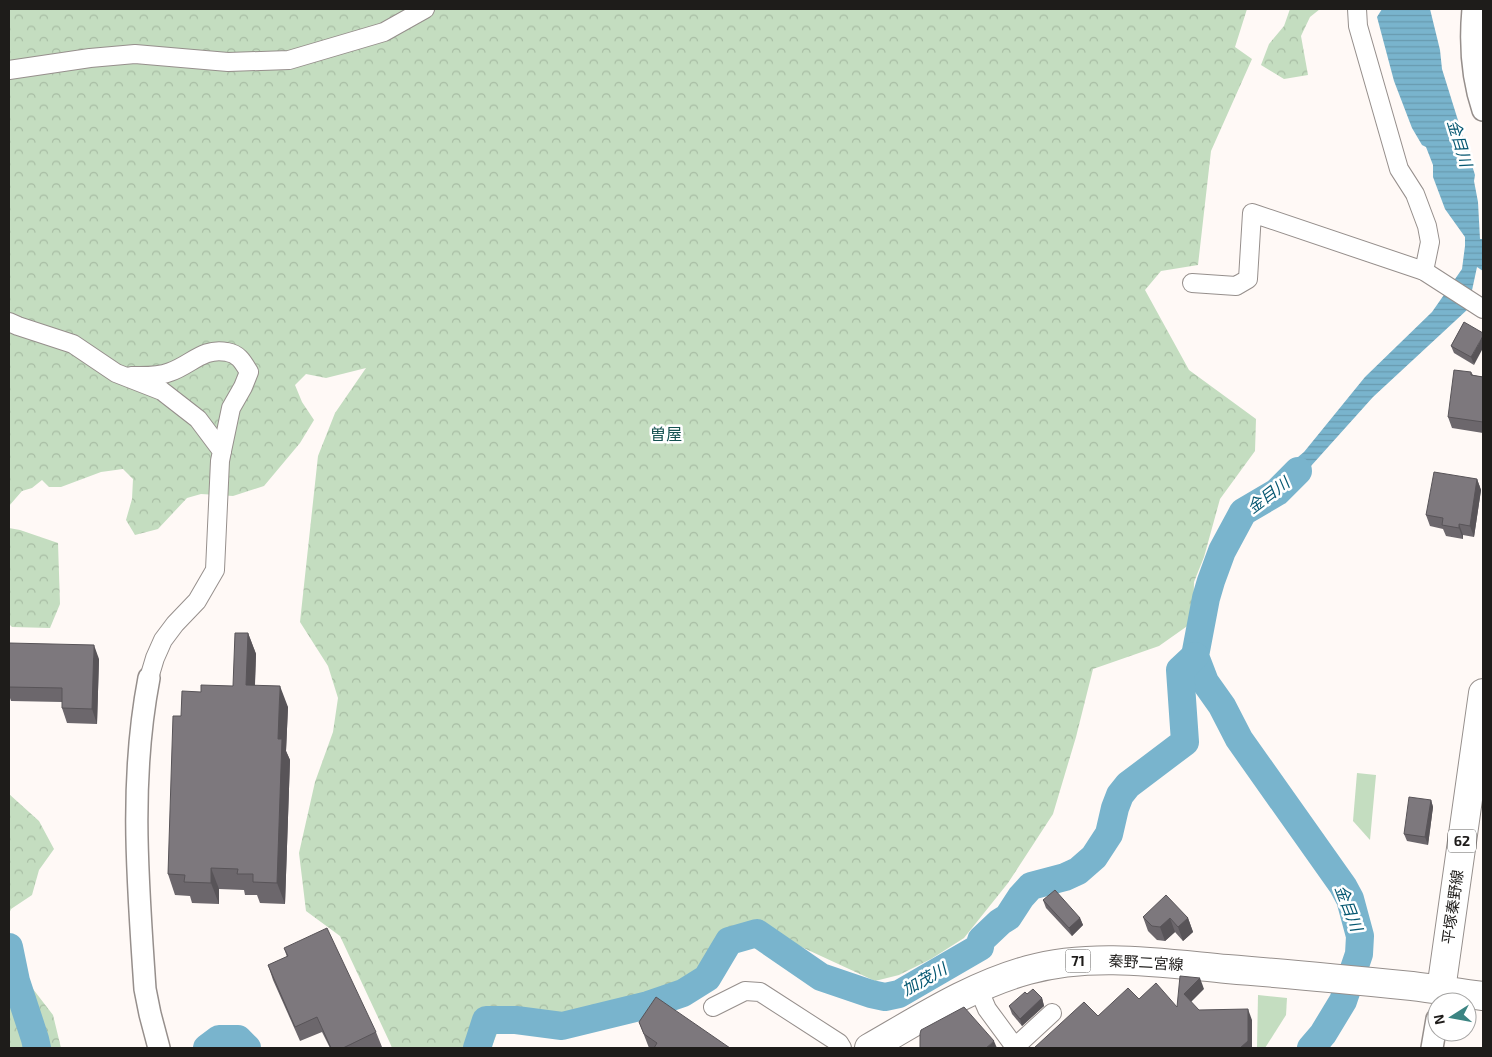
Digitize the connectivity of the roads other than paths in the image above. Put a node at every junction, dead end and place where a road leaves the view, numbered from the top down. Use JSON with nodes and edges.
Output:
{"nodes":[{"id":1,"x":424,"y":9,"type":"edge"},
{"id":2,"x":1357,"y":9,"type":"edge"},
{"id":3,"x":1473,"y":9,"type":"edge"},
{"id":4,"x":9,"y":70,"type":"edge"},
{"id":5,"x":1483,"y":110,"type":"edge"},
{"id":6,"x":1427,"y":272,"type":"junction"},
{"id":7,"x":1192,"y":284,"type":"dead end"},
{"id":8,"x":1483,"y":309,"type":"edge"},
{"id":9,"x":9,"y":322,"type":"edge"},
{"id":10,"x":126,"y":376,"type":"junction"},
{"id":11,"x":222,"y":451,"type":"junction"},
{"id":12,"x":149,"y":678,"type":"joint"},
{"id":13,"x":1483,"y":693,"type":"edge"},
{"id":14,"x":978,"y":988,"type":"junction"},
{"id":15,"x":1427,"y":992,"type":"edge"},
{"id":16,"x":1442,"y":992,"type":"edge"},
{"id":17,"x":714,"y":1007,"type":"dead end"},
{"id":18,"x":1052,"y":1013,"type":"dead end"},
{"id":19,"x":159,"y":1048,"type":"edge"},
{"id":20,"x":842,"y":1048,"type":"edge"},
{"id":21,"x":869,"y":1048,"type":"edge"},
{"id":22,"x":1015,"y":1048,"type":"edge"}],
"edges":[{"from":1,"to":4,"type":"street"},
{"from":2,"to":6,"type":"street"},
{"from":3,"to":5,"type":"street"},
{"from":6,"to":7,"type":"street"},
{"from":6,"to":8,"type":"street"},
{"from":9,"to":10,"type":"street"},
{"from":10,"to":11,"type":"street"},
{"from":10,"to":11,"type":"street"},
{"from":11,"to":12,"type":"street"},
{"from":12,"to":19,"type":"street"},
{"from":13,"to":16,"type":"main road","name":"平塚秦野線","number":"62"},
{"from":14,"to":15,"type":"main road","name":"秦野二宮線","number":"71"},
{"from":14,"to":21,"type":"main road","name":"秦野二宮線","number":"71"},
{"from":14,"to":22,"type":"street"},
{"from":17,"to":20,"type":"street"},
{"from":18,"to":22,"type":"street"}]}
